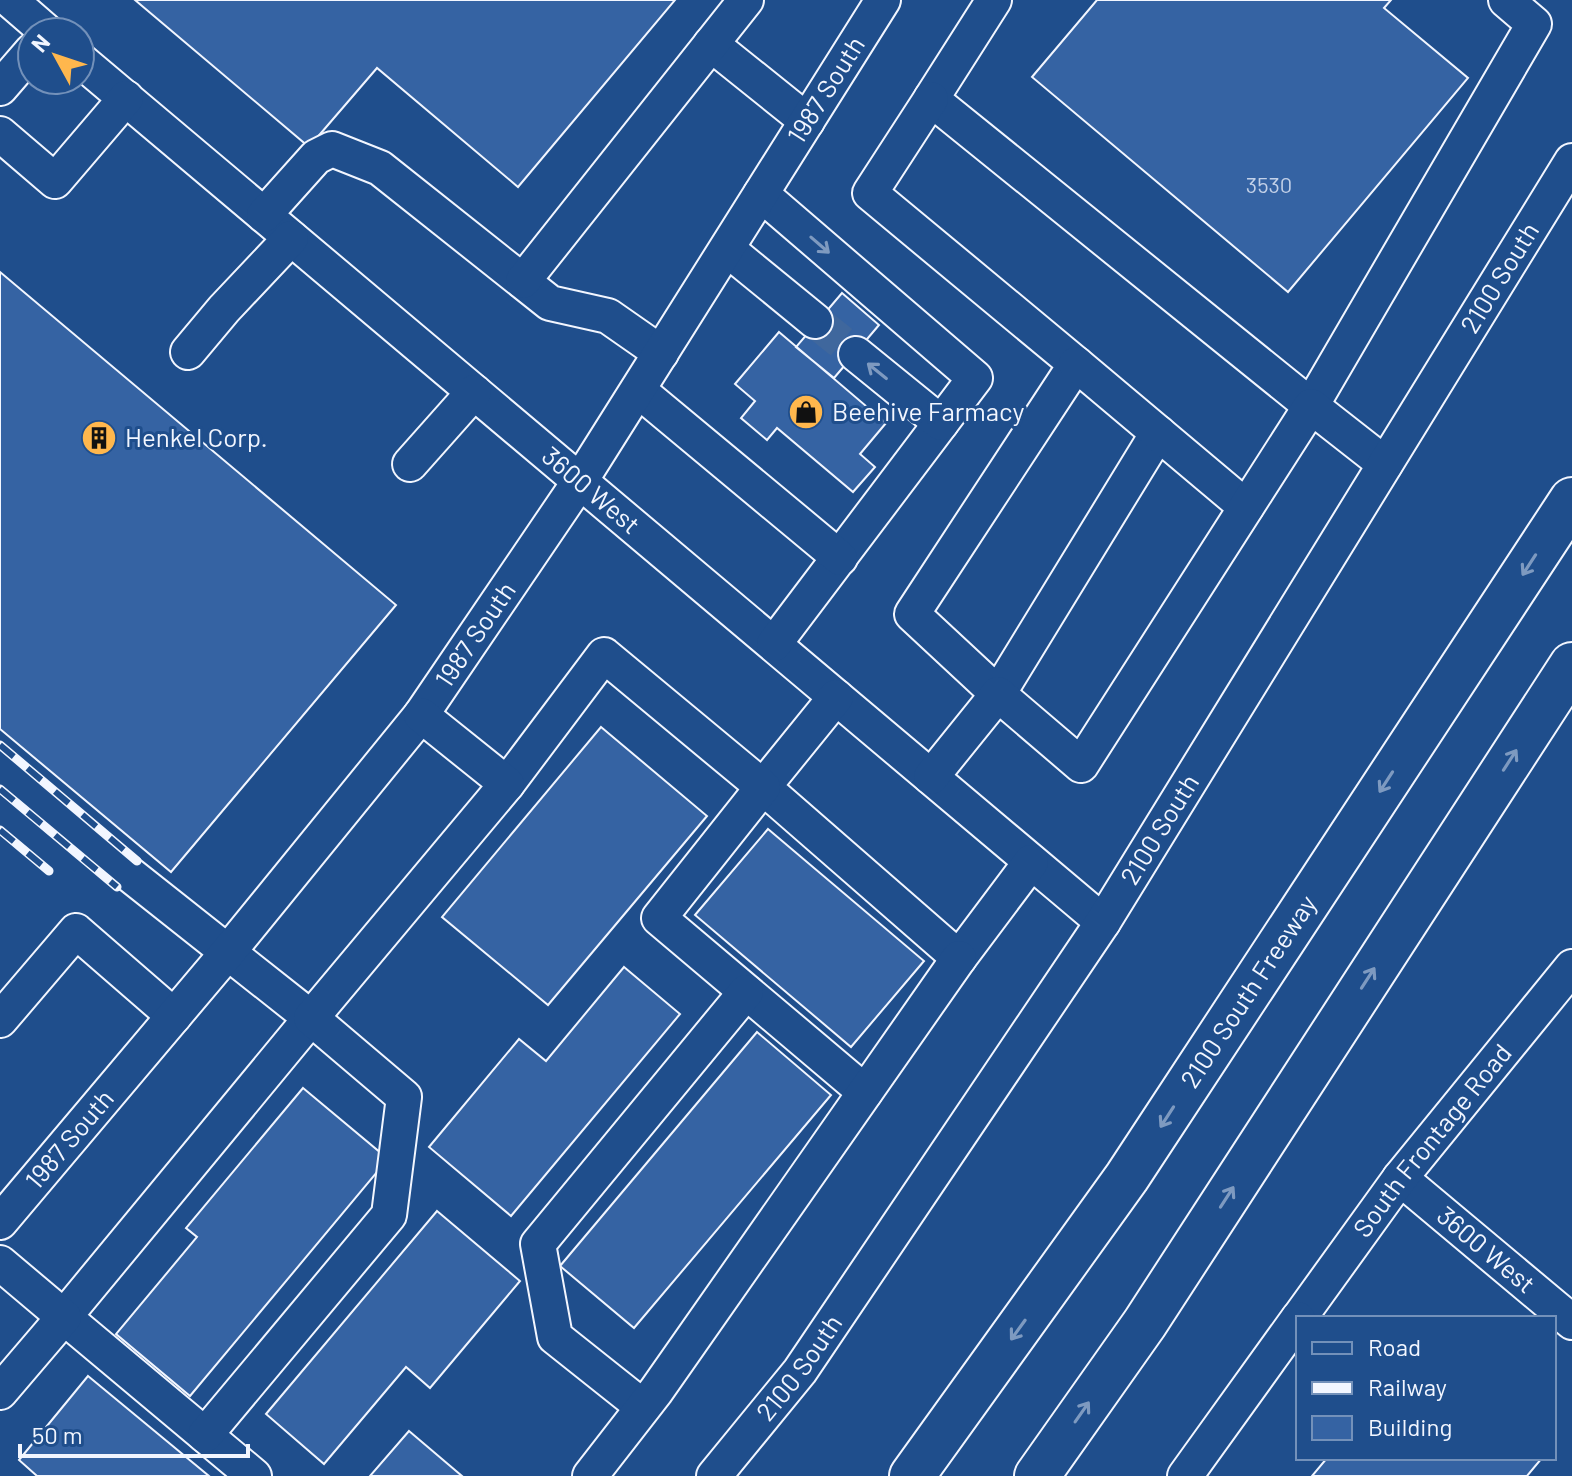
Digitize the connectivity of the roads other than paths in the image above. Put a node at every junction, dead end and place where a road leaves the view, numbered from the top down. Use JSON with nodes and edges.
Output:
{"nodes":[{"id":1,"x":746,"y":0,"type":"edge"},
{"id":2,"x":883,"y":0,"type":"edge"},
{"id":3,"x":994,"y":0,"type":"edge"},
{"id":4,"x":1506,"y":0,"type":"edge"},
{"id":5,"x":16,"y":2,"type":"edge"},
{"id":6,"x":30,"y":16,"type":"edge"},
{"id":7,"x":711,"y":44,"type":"junction"},
{"id":8,"x":16,"y":70,"type":"edge"},
{"id":9,"x":96,"y":73,"type":"edge"},
{"id":10,"x":0,"y":88,"type":"edge"},
{"id":11,"x":126,"y":98,"type":"junction"},
{"id":12,"x":931,"y":99,"type":"junction"},
{"id":13,"x":807,"y":121,"type":"junction"},
{"id":14,"x":0,"y":134,"type":"edge"},
{"id":15,"x":1572,"y":161,"type":"edge"},
{"id":16,"x":761,"y":194,"type":"junction"},
{"id":17,"x":264,"y":215,"type":"junction"},
{"id":18,"x":291,"y":238,"type":"junction"},
{"id":19,"x":727,"y":249,"type":"junction"},
{"id":20,"x":523,"y":281,"type":"junction"},
{"id":21,"x":815,"y":321,"type":"tunnel mouth"},
{"id":22,"x":188,"y":352,"type":"dead end"},
{"id":23,"x":661,"y":353,"type":"junction"},
{"id":24,"x":856,"y":354,"type":"tunnel mouth"},
{"id":25,"x":1076,"y":364,"type":"junction"},
{"id":26,"x":638,"y":390,"type":"junction"},
{"id":27,"x":474,"y":392,"type":"junction"},
{"id":28,"x":1311,"y":406,"type":"junction"},
{"id":29,"x":941,"y":423,"type":"junction"},
{"id":30,"x":1158,"y":433,"type":"junction"},
{"id":31,"x":410,"y":464,"type":"dead end"},
{"id":32,"x":1385,"y":464,"type":"junction"},
{"id":33,"x":580,"y":481,"type":"junction"},
{"id":34,"x":1572,"y":500,"type":"edge"},
{"id":35,"x":1246,"y":507,"type":"junction"},
{"id":36,"x":840,"y":558,"type":"junction"},
{"id":37,"x":774,"y":644,"type":"junction"},
{"id":38,"x":1572,"y":665,"type":"edge"},
{"id":39,"x":998,"y":694,"type":"junction"},
{"id":40,"x":836,"y":697,"type":"junction"},
{"id":41,"x":421,"y":715,"type":"junction"},
{"id":42,"x":0,"y":765,"type":"edge"},
{"id":43,"x":931,"y":777,"type":"junction"},
{"id":44,"x":507,"y":784,"type":"junction"},
{"id":45,"x":763,"y":787,"type":"junction"},
{"id":46,"x":1031,"y":862,"type":"junction"},
{"id":47,"x":1103,"y":922,"type":"junction"},
{"id":48,"x":228,"y":952,"type":"junction"},
{"id":49,"x":959,"y":958,"type":"junction"},
{"id":50,"x":1572,"y":967,"type":"edge"},
{"id":51,"x":746,"y":992,"type":"junction"},
{"id":52,"x":174,"y":1016,"type":"junction"},
{"id":53,"x":311,"y":1018,"type":"junction"},
{"id":54,"x":0,"y":1020,"type":"edge"},
{"id":55,"x":865,"y":1092,"type":"junction"},
{"id":56,"x":1400,"y":1178,"type":"junction"},
{"id":57,"x":2,"y":1217,"type":"edge"},
{"id":58,"x":0,"y":1263,"type":"edge"},
{"id":59,"x":1300,"y":1316,"type":"edge"},
{"id":60,"x":64,"y":1317,"type":"junction"},
{"id":61,"x":1296,"y":1322,"type":"edge"},
{"id":62,"x":1572,"y":1322,"type":"edge"},
{"id":63,"x":0,"y":1392,"type":"edge"},
{"id":64,"x":643,"y":1407,"type":"junction"},
{"id":65,"x":205,"y":1435,"type":"junction"},
{"id":66,"x":254,"y":1476,"type":"edge"},
{"id":67,"x":590,"y":1476,"type":"edge"},
{"id":68,"x":714,"y":1476,"type":"edge"},
{"id":69,"x":912,"y":1476,"type":"edge"},
{"id":70,"x":1037,"y":1476,"type":"edge"},
{"id":71,"x":1185,"y":1476,"type":"edge"}],
"edges":[{"from":1,"to":7,"type":"street"},
{"from":2,"to":13,"type":"street","name":"1987 South"},
{"from":3,"to":12,"type":"street"},
{"from":4,"to":28,"type":"street"},
{"from":5,"to":6,"type":"street"},
{"from":7,"to":13,"type":"street"},
{"from":7,"to":20,"type":"street"},
{"from":8,"to":10,"type":"street"},
{"from":9,"to":11,"type":"street","name":"3600 West"},
{"from":11,"to":14,"type":"street"},
{"from":11,"to":17,"type":"street","name":"3600 West"},
{"from":12,"to":25,"type":"street"},
{"from":12,"to":28,"type":"street"},
{"from":13,"to":16,"type":"street","name":"1987 South"},
{"from":15,"to":32,"type":"street","name":"2100 South"},
{"from":16,"to":19,"type":"street","name":"1987 South"},
{"from":16,"to":29,"type":"street","one_way":true},
{"from":17,"to":18,"type":"street","name":"3600 West"},
{"from":17,"to":20,"type":"street"},
{"from":18,"to":22,"type":"street"},
{"from":18,"to":27,"type":"street","name":"3600 West"},
{"from":19,"to":21,"type":"street"},
{"from":19,"to":23,"type":"street","name":"1987 South"},
{"from":20,"to":23,"type":"street"},
{"from":23,"to":26,"type":"street","name":"1987 South"},
{"from":29,"to":24,"type":"street","one_way":true},
{"from":25,"to":30,"type":"street"},
{"from":25,"to":39,"type":"street"},
{"from":26,"to":33,"type":"street","name":"1987 South"},
{"from":26,"to":36,"type":"street"},
{"from":27,"to":31,"type":"street"},
{"from":27,"to":33,"type":"street","name":"3600 West"},
{"from":28,"to":32,"type":"street"},
{"from":28,"to":35,"type":"street"},
{"from":29,"to":36,"type":"street"},
{"from":30,"to":35,"type":"street"},
{"from":30,"to":39,"type":"street"},
{"from":32,"to":47,"type":"street","name":"2100 South"},
{"from":33,"to":37,"type":"street","name":"3600 West"},
{"from":33,"to":41,"type":"street","name":"1987 South"},
{"from":34,"to":69,"type":"highway","name":"2100 South Freeway","one_way":true},
{"from":35,"to":39,"type":"street"},
{"from":36,"to":37,"type":"street"},
{"from":37,"to":40,"type":"street","name":"3600 West"},
{"from":70,"to":38,"type":"highway","one_way":true},
{"from":39,"to":43,"type":"street"},
{"from":40,"to":43,"type":"street","name":"3600 West"},
{"from":40,"to":45,"type":"street"},
{"from":41,"to":44,"type":"street"},
{"from":41,"to":48,"type":"street","name":"1987 South"},
{"from":42,"to":48,"type":"street"},
{"from":43,"to":46,"type":"street","name":"3600 West"},
{"from":44,"to":45,"type":"street"},
{"from":44,"to":53,"type":"street"},
{"from":45,"to":49,"type":"street"},
{"from":45,"to":51,"type":"street"},
{"from":46,"to":47,"type":"street","name":"3600 West"},
{"from":46,"to":49,"type":"street"},
{"from":47,"to":68,"type":"street","name":"2100 South"},
{"from":48,"to":52,"type":"street","name":"1987 South"},
{"from":48,"to":53,"type":"street"},
{"from":49,"to":55,"type":"street"},
{"from":50,"to":56,"type":"street","name":"South Frontage Road"},
{"from":51,"to":55,"type":"street"},
{"from":51,"to":64,"type":"street"},
{"from":52,"to":54,"type":"street"},
{"from":52,"to":57,"type":"street","name":"1987 South"},
{"from":53,"to":60,"type":"street"},
{"from":53,"to":65,"type":"street"},
{"from":55,"to":64,"type":"street"},
{"from":56,"to":59,"type":"street","name":"South Frontage Road"},
{"from":56,"to":62,"type":"street","name":"3600 West"},
{"from":58,"to":60,"type":"street"},
{"from":60,"to":63,"type":"street"},
{"from":60,"to":65,"type":"street"},
{"from":61,"to":71,"type":"street","name":"South Frontage Road"},
{"from":64,"to":67,"type":"street"},
{"from":65,"to":66,"type":"street"}]}
